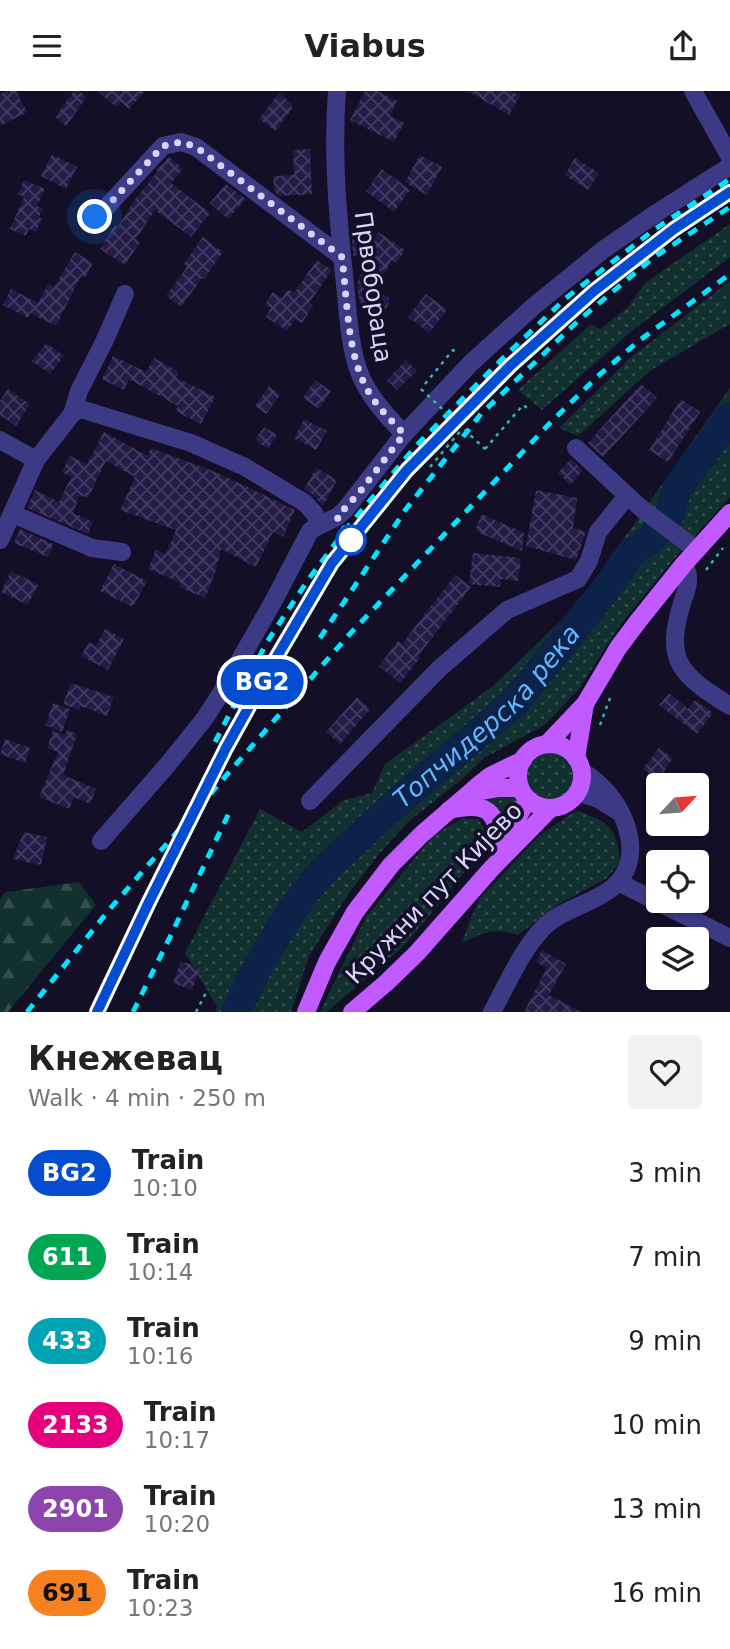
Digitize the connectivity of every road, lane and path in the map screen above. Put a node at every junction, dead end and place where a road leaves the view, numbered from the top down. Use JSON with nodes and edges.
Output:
{"nodes":[{"id":1,"x":337,"y":91,"type":"edge"},
{"id":2,"x":692,"y":91,"type":"edge"},
{"id":3,"x":730,"y":157,"type":"edge"},
{"id":4,"x":730,"y":166,"type":"edge"},
{"id":5,"x":95,"y":217,"type":"dead end"},
{"id":6,"x":342,"y":257,"type":"junction"},
{"id":7,"x":125,"y":294,"type":"dead end"},
{"id":8,"x":453,"y":350,"type":"dead end"},
{"id":9,"x":530,"y":410,"type":"dead end"},
{"id":10,"x":72,"y":414,"type":"junction"},
{"id":11,"x":463,"y":428,"type":"junction"},
{"id":12,"x":404,"y":434,"type":"junction"},
{"id":13,"x":0,"y":440,"type":"edge"},
{"id":14,"x":576,"y":448,"type":"dead end"},
{"id":15,"x":36,"y":460,"type":"junction"},
{"id":16,"x":430,"y":467,"type":"dead end"},
{"id":17,"x":627,"y":496,"type":"junction"},
{"id":18,"x":730,"y":513,"type":"edge"},
{"id":19,"x":13,"y":514,"type":"junction"},
{"id":20,"x":320,"y":524,"type":"junction"},
{"id":21,"x":0,"y":540,"type":"edge"},
{"id":22,"x":730,"y":540,"type":"edge"},
{"id":23,"x":122,"y":552,"type":"dead end"},
{"id":24,"x":690,"y":557,"type":"junction"},
{"id":25,"x":704,"y":573,"type":"dead end"},
{"id":26,"x":613,"y":691,"type":"dead end"},
{"id":27,"x":585,"y":704,"type":"junction"},
{"id":28,"x":730,"y":706,"type":"edge"},
{"id":29,"x":598,"y":731,"type":"dead end"},
{"id":30,"x":547,"y":744,"type":"junction"},
{"id":31,"x":523,"y":759,"type":"junction"},
{"id":32,"x":579,"y":764,"type":"junction"},
{"id":33,"x":578,"y":792,"type":"junction"},
{"id":34,"x":471,"y":793,"type":"junction"},
{"id":35,"x":524,"y":793,"type":"junction"},
{"id":36,"x":310,"y":800,"type":"dead end"},
{"id":37,"x":551,"y":809,"type":"junction"},
{"id":38,"x":448,"y":810,"type":"junction"},
{"id":39,"x":622,"y":814,"type":"junction"},
{"id":40,"x":101,"y":841,"type":"dead end"},
{"id":41,"x":500,"y":849,"type":"junction"},
{"id":42,"x":492,"y":868,"type":"junction"},
{"id":43,"x":618,"y":882,"type":"junction"},
{"id":44,"x":730,"y":938,"type":"edge"},
{"id":45,"x":208,"y":989,"type":"dead end"},
{"id":46,"x":197,"y":1012,"type":"edge"},
{"id":47,"x":306,"y":1012,"type":"edge"},
{"id":48,"x":352,"y":1012,"type":"edge"},
{"id":49,"x":492,"y":1012,"type":"edge"}],
"edges":[{"from":1,"to":6,"type":"street","name":"Првобораца"},
{"from":2,"to":3,"type":"street"},
{"from":4,"to":12,"type":"street"},
{"from":5,"to":6,"type":"street"},
{"from":6,"to":12,"type":"street","name":"Првобораца"},
{"from":7,"to":10,"type":"street"},
{"from":8,"to":11,"type":"path","bridge":true},
{"from":9,"to":11,"type":"path","bridge":true},
{"from":10,"to":15,"type":"street"},
{"from":10,"to":20,"type":"street"},
{"from":11,"to":16,"type":"path"},
{"from":12,"to":20,"type":"street"},
{"from":13,"to":15,"type":"street"},
{"from":14,"to":17,"type":"street"},
{"from":15,"to":19,"type":"street"},
{"from":17,"to":24,"type":"street"},
{"from":17,"to":36,"type":"street"},
{"from":18,"to":24,"type":"main road"},
{"from":19,"to":21,"type":"street"},
{"from":19,"to":23,"type":"street"},
{"from":20,"to":40,"type":"street"},
{"from":22,"to":25,"type":"path"},
{"from":24,"to":27,"type":"main road"},
{"from":24,"to":28,"type":"street"},
{"from":26,"to":29,"type":"path"},
{"from":27,"to":30,"type":"main road"},
{"from":27,"to":32,"type":"main road"},
{"from":30,"to":31,"type":"main road"},
{"from":30,"to":32,"type":"main road"},
{"from":31,"to":34,"type":"main road"},
{"from":31,"to":35,"type":"main road"},
{"from":32,"to":33,"type":"main road"},
{"from":32,"to":39,"type":"street"},
{"from":33,"to":37,"type":"main road"},
{"from":33,"to":39,"type":"street"},
{"from":34,"to":35,"type":"main road"},
{"from":34,"to":38,"type":"main road"},
{"from":35,"to":37,"type":"main road"},
{"from":35,"to":41,"type":"main road"},
{"from":37,"to":42,"type":"main road","name":"Кружни пут Кијево"},
{"from":38,"to":41,"type":"main road"},
{"from":38,"to":47,"type":"main road"},
{"from":39,"to":43,"type":"street"},
{"from":41,"to":42,"type":"main road"},
{"from":42,"to":48,"type":"main road","name":"Кружни пут Кијево"},
{"from":43,"to":44,"type":"street"},
{"from":43,"to":49,"type":"street"},
{"from":45,"to":46,"type":"path"}]}
